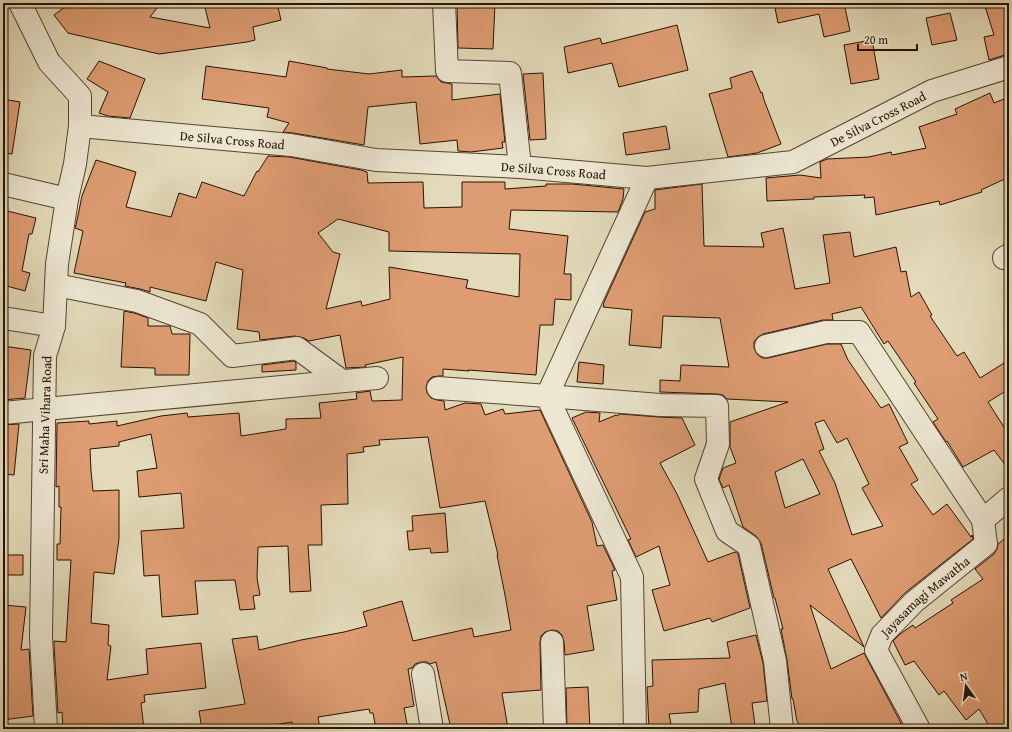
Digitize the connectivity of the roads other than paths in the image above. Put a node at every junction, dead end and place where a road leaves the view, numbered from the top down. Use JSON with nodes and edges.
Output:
{"nodes":[{"id":1,"x":20,"y":3,"type":"edge"},
{"id":2,"x":444,"y":3,"type":"edge"},
{"id":3,"x":1009,"y":67,"type":"edge"},
{"id":4,"x":80,"y":126,"type":"junction"},
{"id":5,"x":520,"y":167,"type":"junction"},
{"id":6,"x":647,"y":178,"type":"junction"},
{"id":7,"x":3,"y":184,"type":"edge"},
{"id":8,"x":67,"y":199,"type":"junction"},
{"id":9,"x":56,"y":285,"type":"junction"},
{"id":10,"x":3,"y":318,"type":"edge"},
{"id":11,"x":54,"y":326,"type":"junction"},
{"id":12,"x":766,"y":346,"type":"dead end"},
{"id":13,"x":377,"y":378,"type":"dead end"},
{"id":14,"x":342,"y":381,"type":"junction"},
{"id":15,"x":438,"y":388,"type":"dead end"},
{"id":16,"x":547,"y":396,"type":"junction"},
{"id":17,"x":44,"y":409,"type":"junction"},
{"id":18,"x":3,"y":413,"type":"edge"},
{"id":19,"x":1009,"y":498,"type":"edge"},
{"id":20,"x":983,"y":520,"type":"junction"},
{"id":21,"x":552,"y":642,"type":"dead end"},
{"id":22,"x":423,"y":674,"type":"dead end"},
{"id":23,"x":46,"y":729,"type":"edge"},
{"id":24,"x":432,"y":729,"type":"edge"},
{"id":25,"x":555,"y":729,"type":"edge"},
{"id":26,"x":636,"y":729,"type":"edge"},
{"id":27,"x":782,"y":729,"type":"edge"},
{"id":28,"x":919,"y":729,"type":"edge"}],
"edges":[{"from":1,"to":4,"type":"street","name":"Sri Maha Vihara Road"},
{"from":2,"to":5,"type":"street"},
{"from":3,"to":6,"type":"street","name":"De Silva Cross Road"},
{"from":4,"to":5,"type":"street","name":"De Silva Cross Road"},
{"from":4,"to":8,"type":"street","name":"Sri Maha Vihara Road"},
{"from":5,"to":6,"type":"street","name":"De Silva Cross Road"},
{"from":6,"to":16,"type":"street"},
{"from":7,"to":8,"type":"street"},
{"from":8,"to":9,"type":"street","name":"Sri Maha Vihara Road"},
{"from":9,"to":11,"type":"street","name":"Sri Maha Vihara Road"},
{"from":9,"to":14,"type":"street"},
{"from":10,"to":11,"type":"street"},
{"from":11,"to":17,"type":"street","name":"Sri Maha Vihara Road"},
{"from":12,"to":20,"type":"street"},
{"from":13,"to":14,"type":"street"},
{"from":14,"to":17,"type":"street"},
{"from":15,"to":16,"type":"street"},
{"from":16,"to":26,"type":"street"},
{"from":16,"to":27,"type":"street"},
{"from":17,"to":18,"type":"street"},
{"from":17,"to":23,"type":"street","name":"Sri Maha Vihara Road"},
{"from":19,"to":20,"type":"street"},
{"from":20,"to":28,"type":"street","name":"Jayasamagi Mawatha"},
{"from":21,"to":25,"type":"street"},
{"from":22,"to":24,"type":"street"}]}
